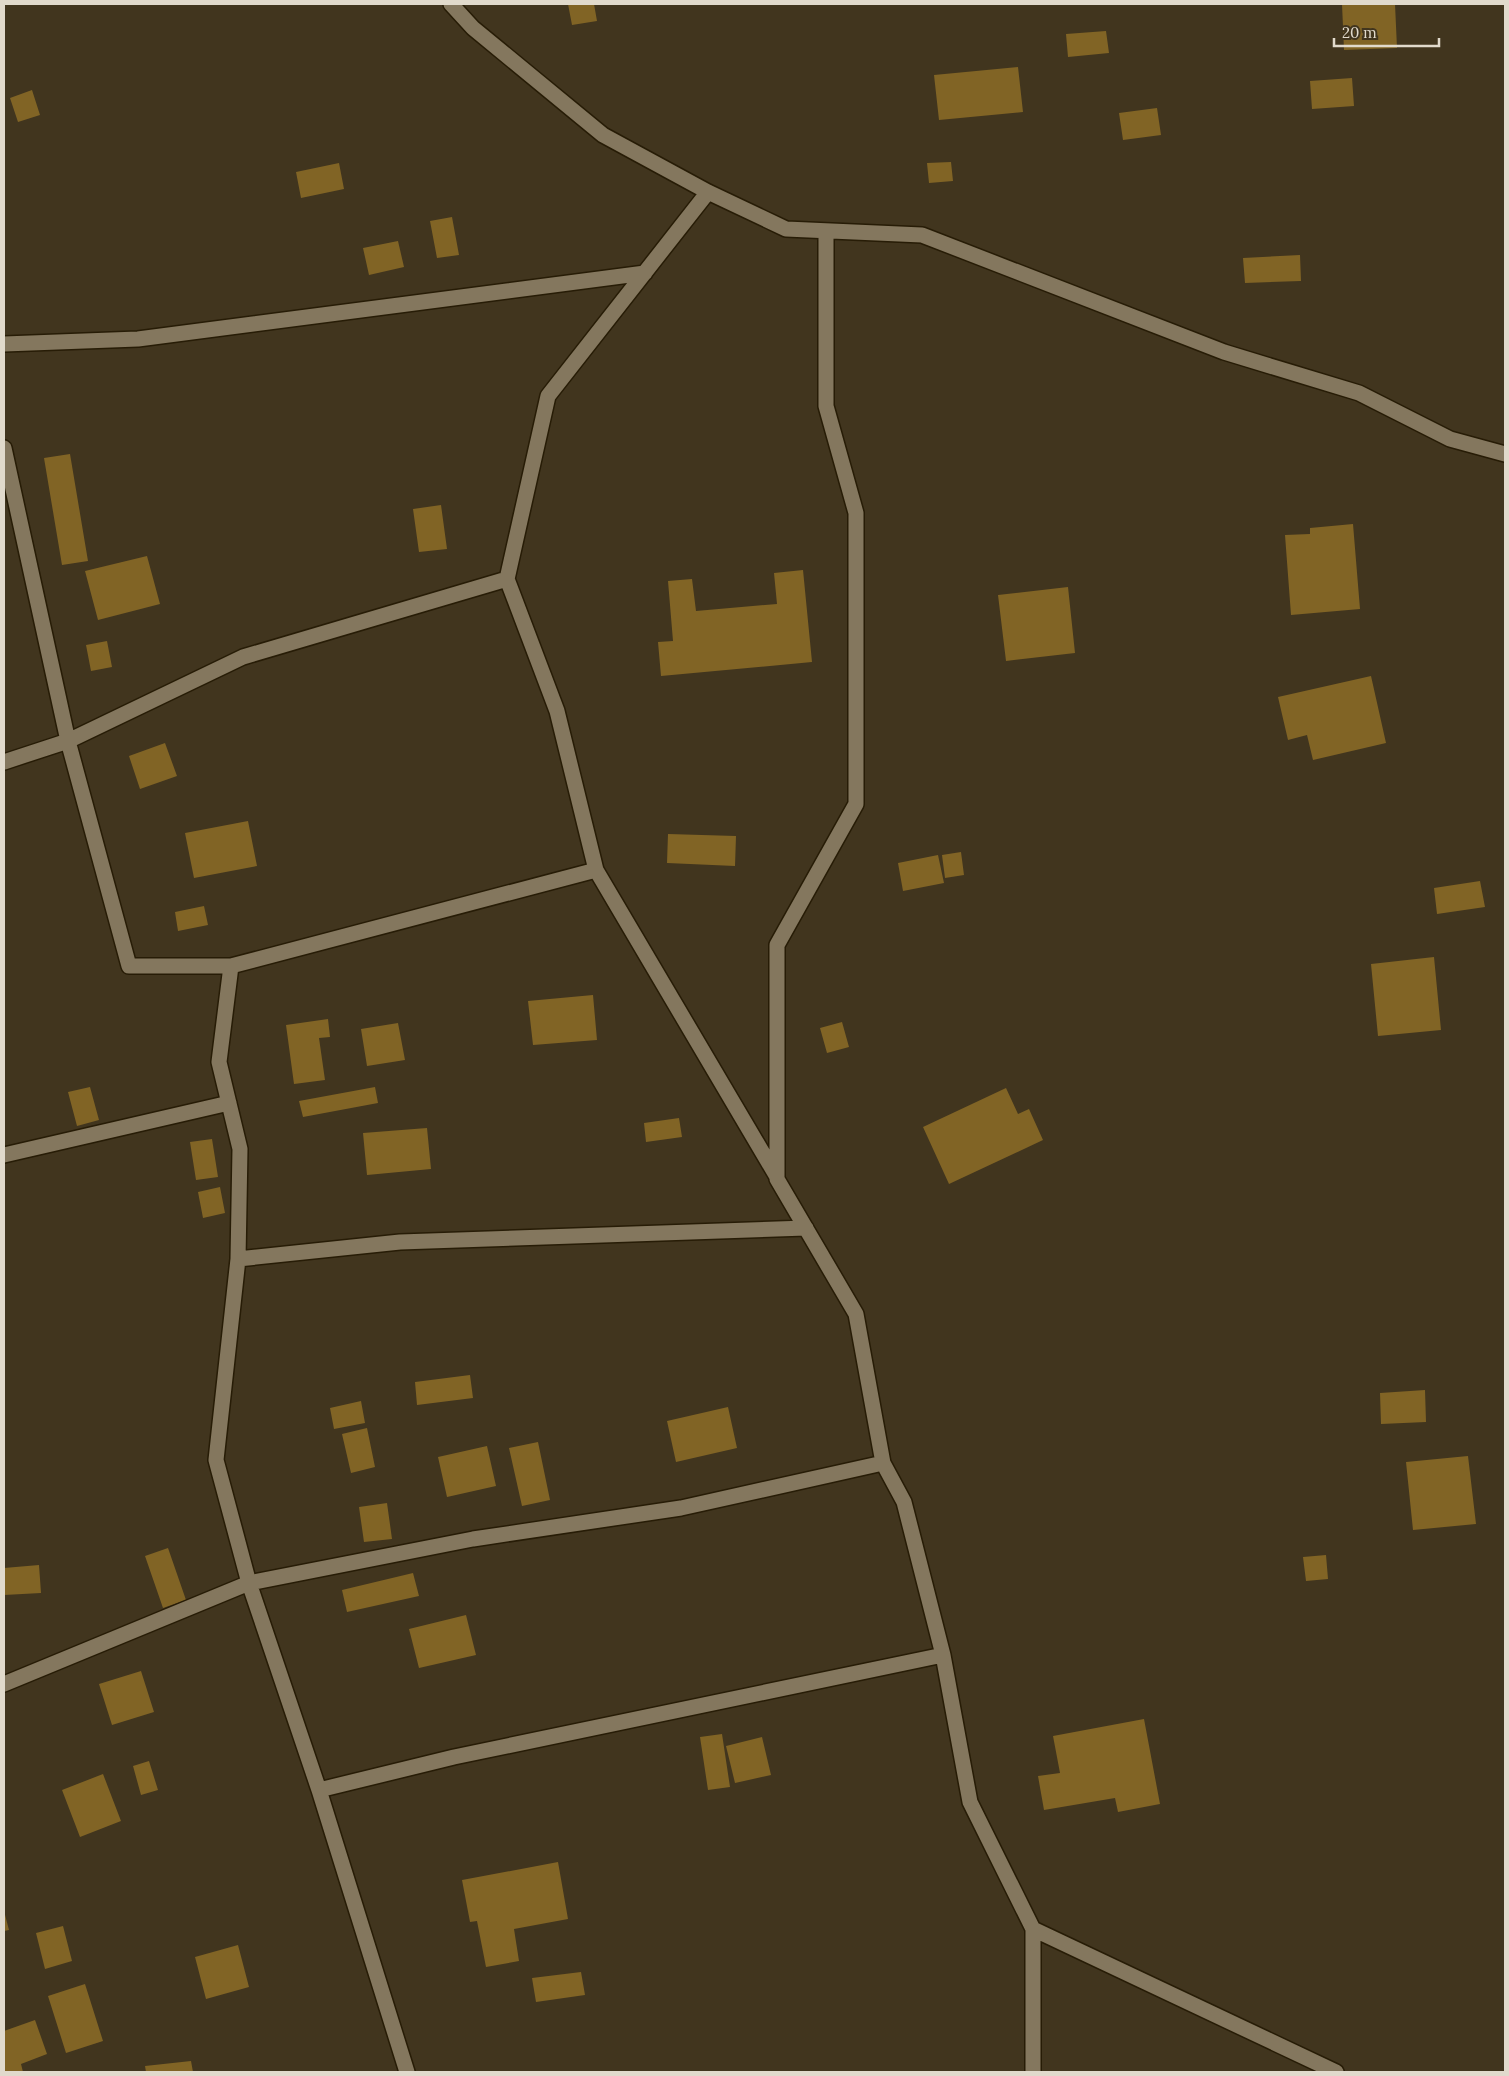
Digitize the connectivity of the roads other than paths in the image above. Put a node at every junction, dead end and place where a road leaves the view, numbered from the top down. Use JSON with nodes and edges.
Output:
{"nodes":[{"id":1,"x":451,"y":4,"type":"edge"},
{"id":2,"x":708,"y":192,"type":"junction"},
{"id":3,"x":826,"y":232,"type":"junction"},
{"id":4,"x":645,"y":273,"type":"junction"},
{"id":5,"x":4,"y":344,"type":"edge"},
{"id":6,"x":4,"y":448,"type":"edge"},
{"id":7,"x":1505,"y":454,"type":"edge"},
{"id":8,"x":508,"y":579,"type":"junction"},
{"id":9,"x":68,"y":741,"type":"junction"},
{"id":10,"x":4,"y":762,"type":"edge"},
{"id":11,"x":596,"y":870,"type":"junction"},
{"id":12,"x":231,"y":966,"type":"junction"},
{"id":13,"x":229,"y":1103,"type":"junction"},
{"id":14,"x":4,"y":1155,"type":"edge"},
{"id":15,"x":777,"y":1179,"type":"junction"},
{"id":16,"x":806,"y":1228,"type":"junction"},
{"id":17,"x":238,"y":1259,"type":"junction"},
{"id":18,"x":883,"y":1463,"type":"junction"},
{"id":19,"x":249,"y":1583,"type":"junction"},
{"id":20,"x":943,"y":1655,"type":"junction"},
{"id":21,"x":4,"y":1684,"type":"edge"},
{"id":22,"x":318,"y":1790,"type":"junction"},
{"id":23,"x":1033,"y":1929,"type":"junction"},
{"id":24,"x":407,"y":2072,"type":"edge"},
{"id":25,"x":1032,"y":2072,"type":"edge"},
{"id":26,"x":1336,"y":2072,"type":"edge"}],
"edges":[{"from":1,"to":2,"type":"street"},
{"from":2,"to":3,"type":"street"},
{"from":2,"to":4,"type":"street"},
{"from":3,"to":7,"type":"street"},
{"from":3,"to":15,"type":"street"},
{"from":4,"to":5,"type":"street"},
{"from":4,"to":8,"type":"street"},
{"from":6,"to":9,"type":"street"},
{"from":8,"to":9,"type":"street"},
{"from":8,"to":11,"type":"street"},
{"from":9,"to":10,"type":"street"},
{"from":9,"to":12,"type":"street"},
{"from":11,"to":12,"type":"street"},
{"from":11,"to":15,"type":"street"},
{"from":12,"to":13,"type":"street"},
{"from":13,"to":14,"type":"street"},
{"from":13,"to":17,"type":"street"},
{"from":15,"to":16,"type":"street"},
{"from":16,"to":17,"type":"street"},
{"from":16,"to":18,"type":"street"},
{"from":17,"to":19,"type":"street"},
{"from":18,"to":19,"type":"street"},
{"from":18,"to":20,"type":"street"},
{"from":19,"to":21,"type":"street"},
{"from":19,"to":22,"type":"street"},
{"from":20,"to":22,"type":"street"},
{"from":20,"to":23,"type":"street"},
{"from":22,"to":24,"type":"street"},
{"from":23,"to":25,"type":"street"},
{"from":23,"to":26,"type":"street"}]}
